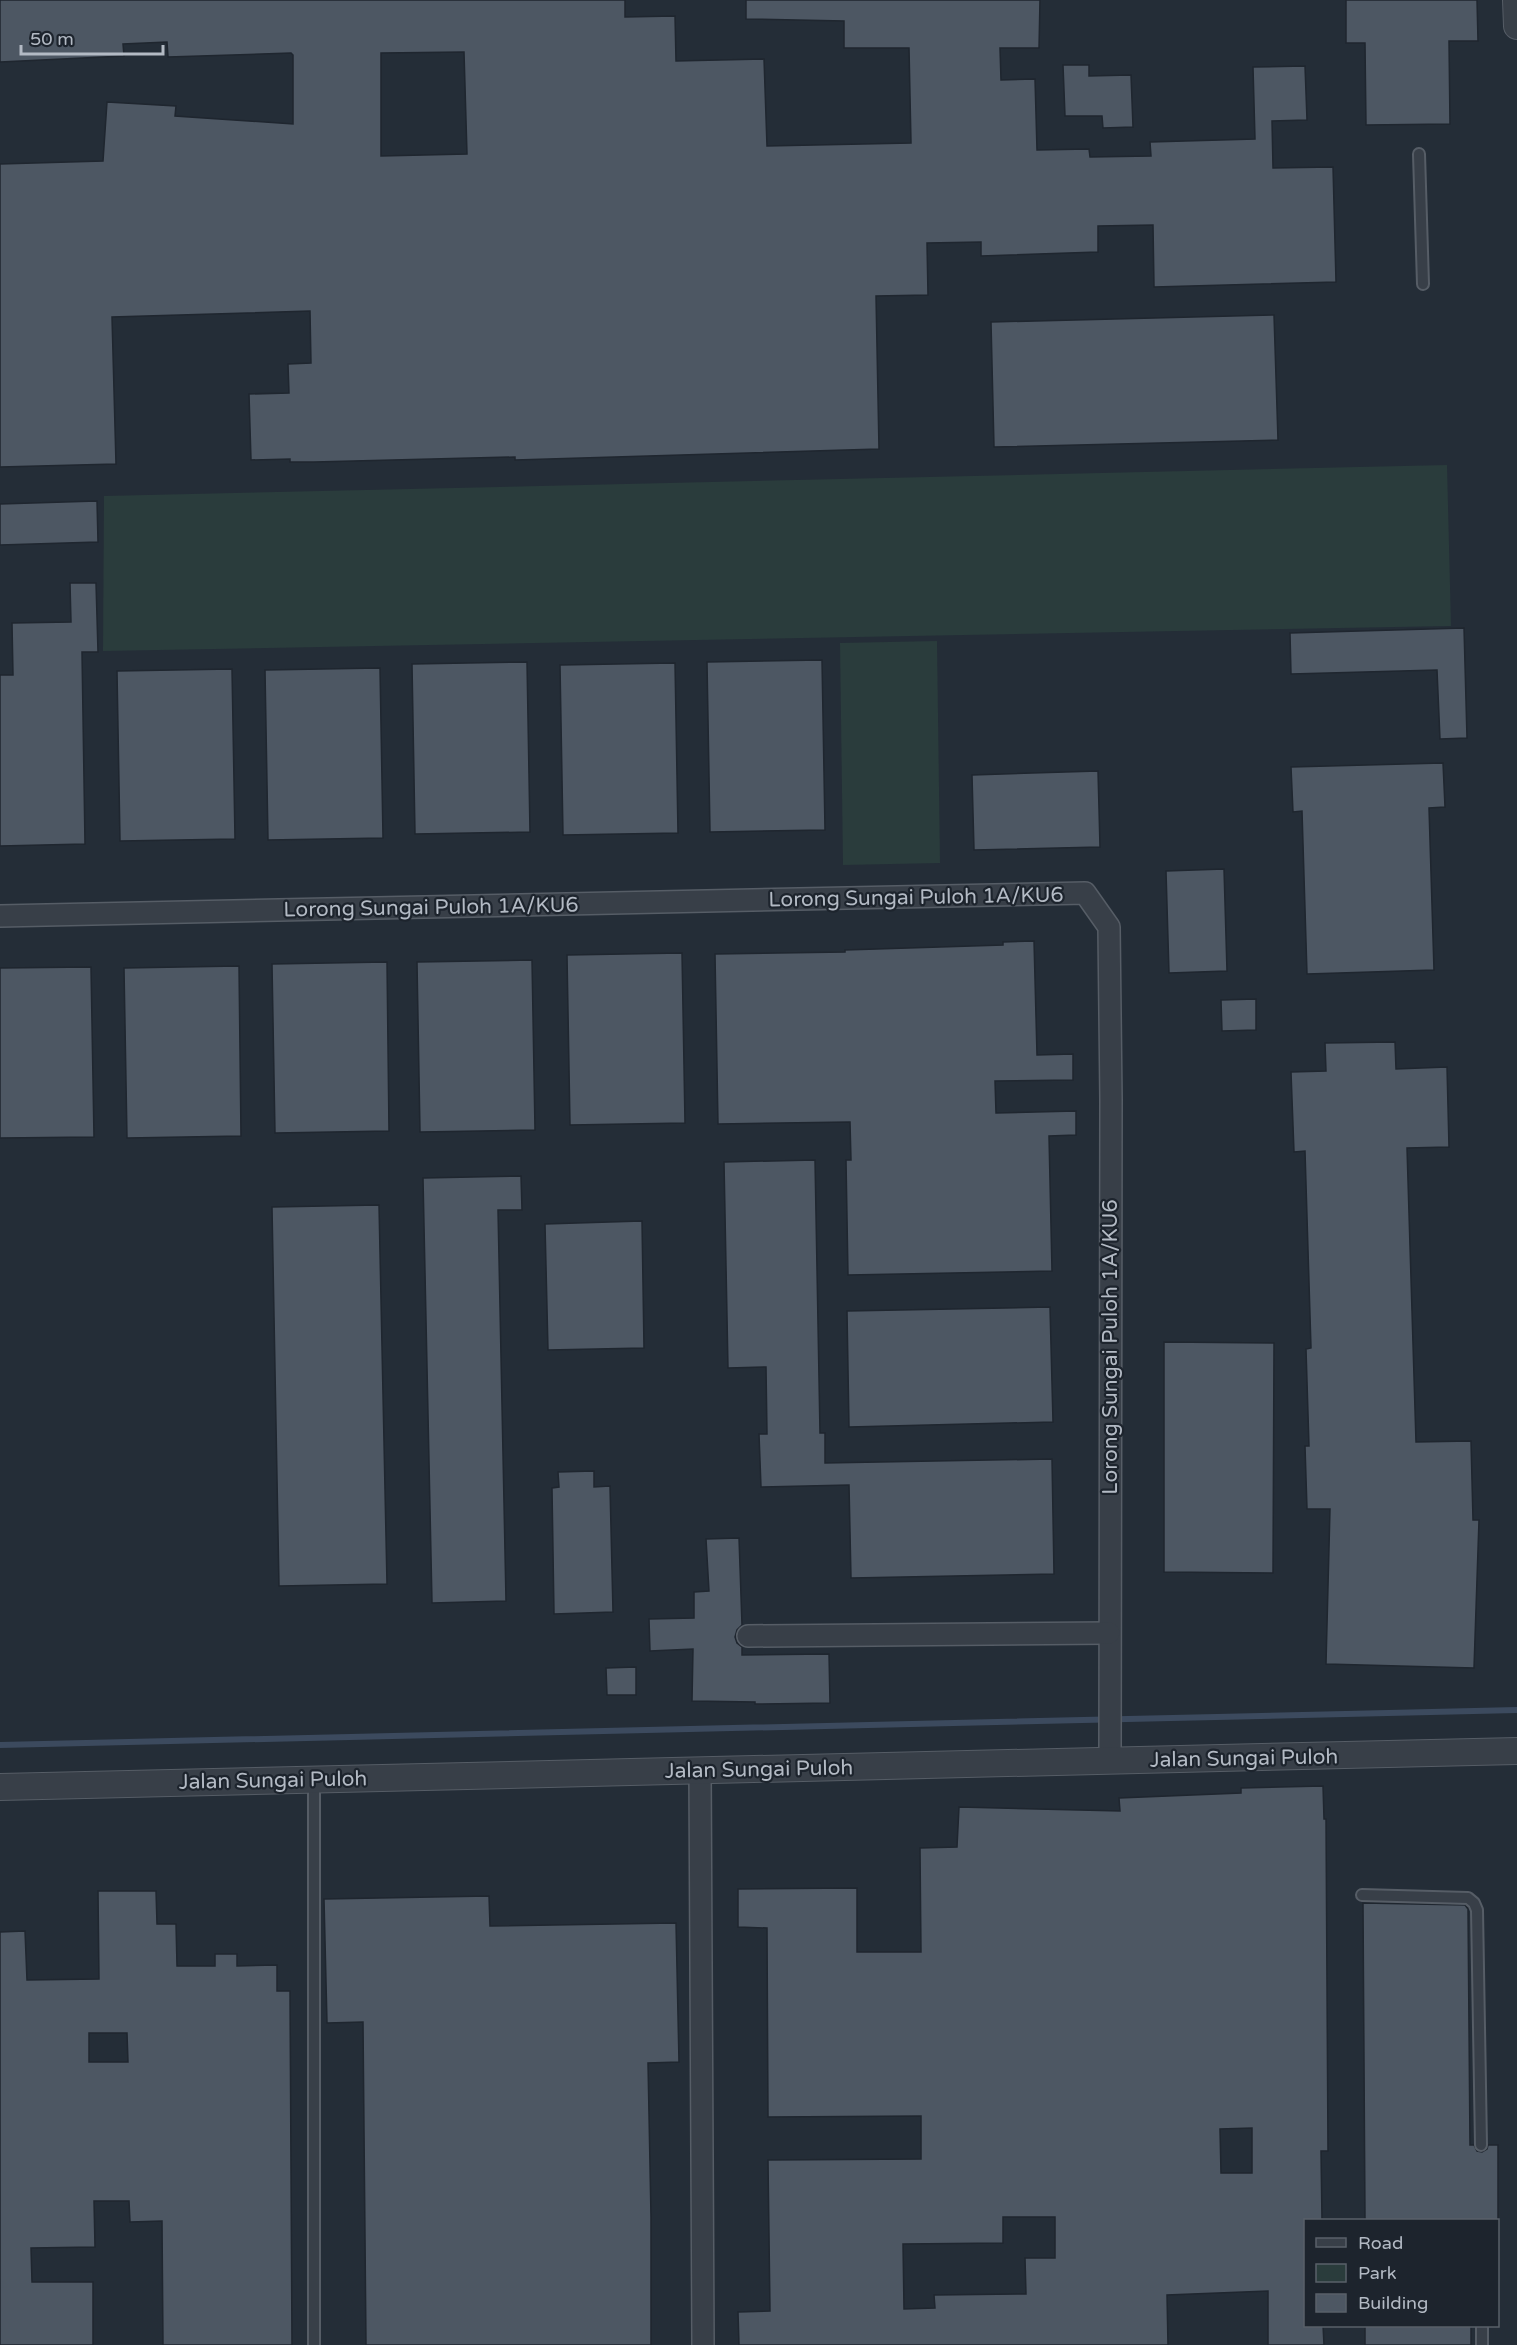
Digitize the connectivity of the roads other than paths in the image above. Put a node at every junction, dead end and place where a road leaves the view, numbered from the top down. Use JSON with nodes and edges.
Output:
{"nodes":[{"id":1,"x":1516,"y":0,"type":"edge"},
{"id":2,"x":1517,"y":26,"type":"edge"},
{"id":3,"x":1419,"y":154,"type":"dead end"},
{"id":4,"x":1423,"y":284,"type":"dead end"},
{"id":5,"x":0,"y":916,"type":"edge"},
{"id":6,"x":1109,"y":1633,"type":"junction"},
{"id":7,"x":748,"y":1636,"type":"dead end"},
{"id":8,"x":1110,"y":1749,"type":"junction"},
{"id":9,"x":1517,"y":1751,"type":"edge"},
{"id":10,"x":700,"y":1770,"type":"junction"},
{"id":11,"x":314,"y":1779,"type":"junction"},
{"id":12,"x":0,"y":1787,"type":"edge"},
{"id":13,"x":1362,"y":1895,"type":"dead end"},
{"id":14,"x":1481,"y":2145,"type":"dead end"},
{"id":15,"x":1482,"y":2327,"type":"edge"},
{"id":16,"x":314,"y":2345,"type":"edge"},
{"id":17,"x":703,"y":2345,"type":"edge"},
{"id":18,"x":1482,"y":2345,"type":"edge"}],
"edges":[{"from":1,"to":2,"type":"street"},
{"from":3,"to":4,"type":"lane"},
{"from":5,"to":6,"type":"street","name":"Lorong Sungai Puloh 1A/KU6"},
{"from":6,"to":7,"type":"street"},
{"from":6,"to":8,"type":"street","name":"Lorong Sungai Puloh 1A/KU6"},
{"from":8,"to":9,"type":"street","name":"Jalan Sungai Puloh"},
{"from":8,"to":10,"type":"street","name":"Jalan Sungai Puloh"},
{"from":10,"to":11,"type":"street","name":"Jalan Sungai Puloh"},
{"from":10,"to":17,"type":"street"},
{"from":11,"to":12,"type":"street","name":"Jalan Sungai Puloh"},
{"from":11,"to":16,"type":"lane"},
{"from":13,"to":14,"type":"lane"},
{"from":15,"to":18,"type":"lane"}]}
